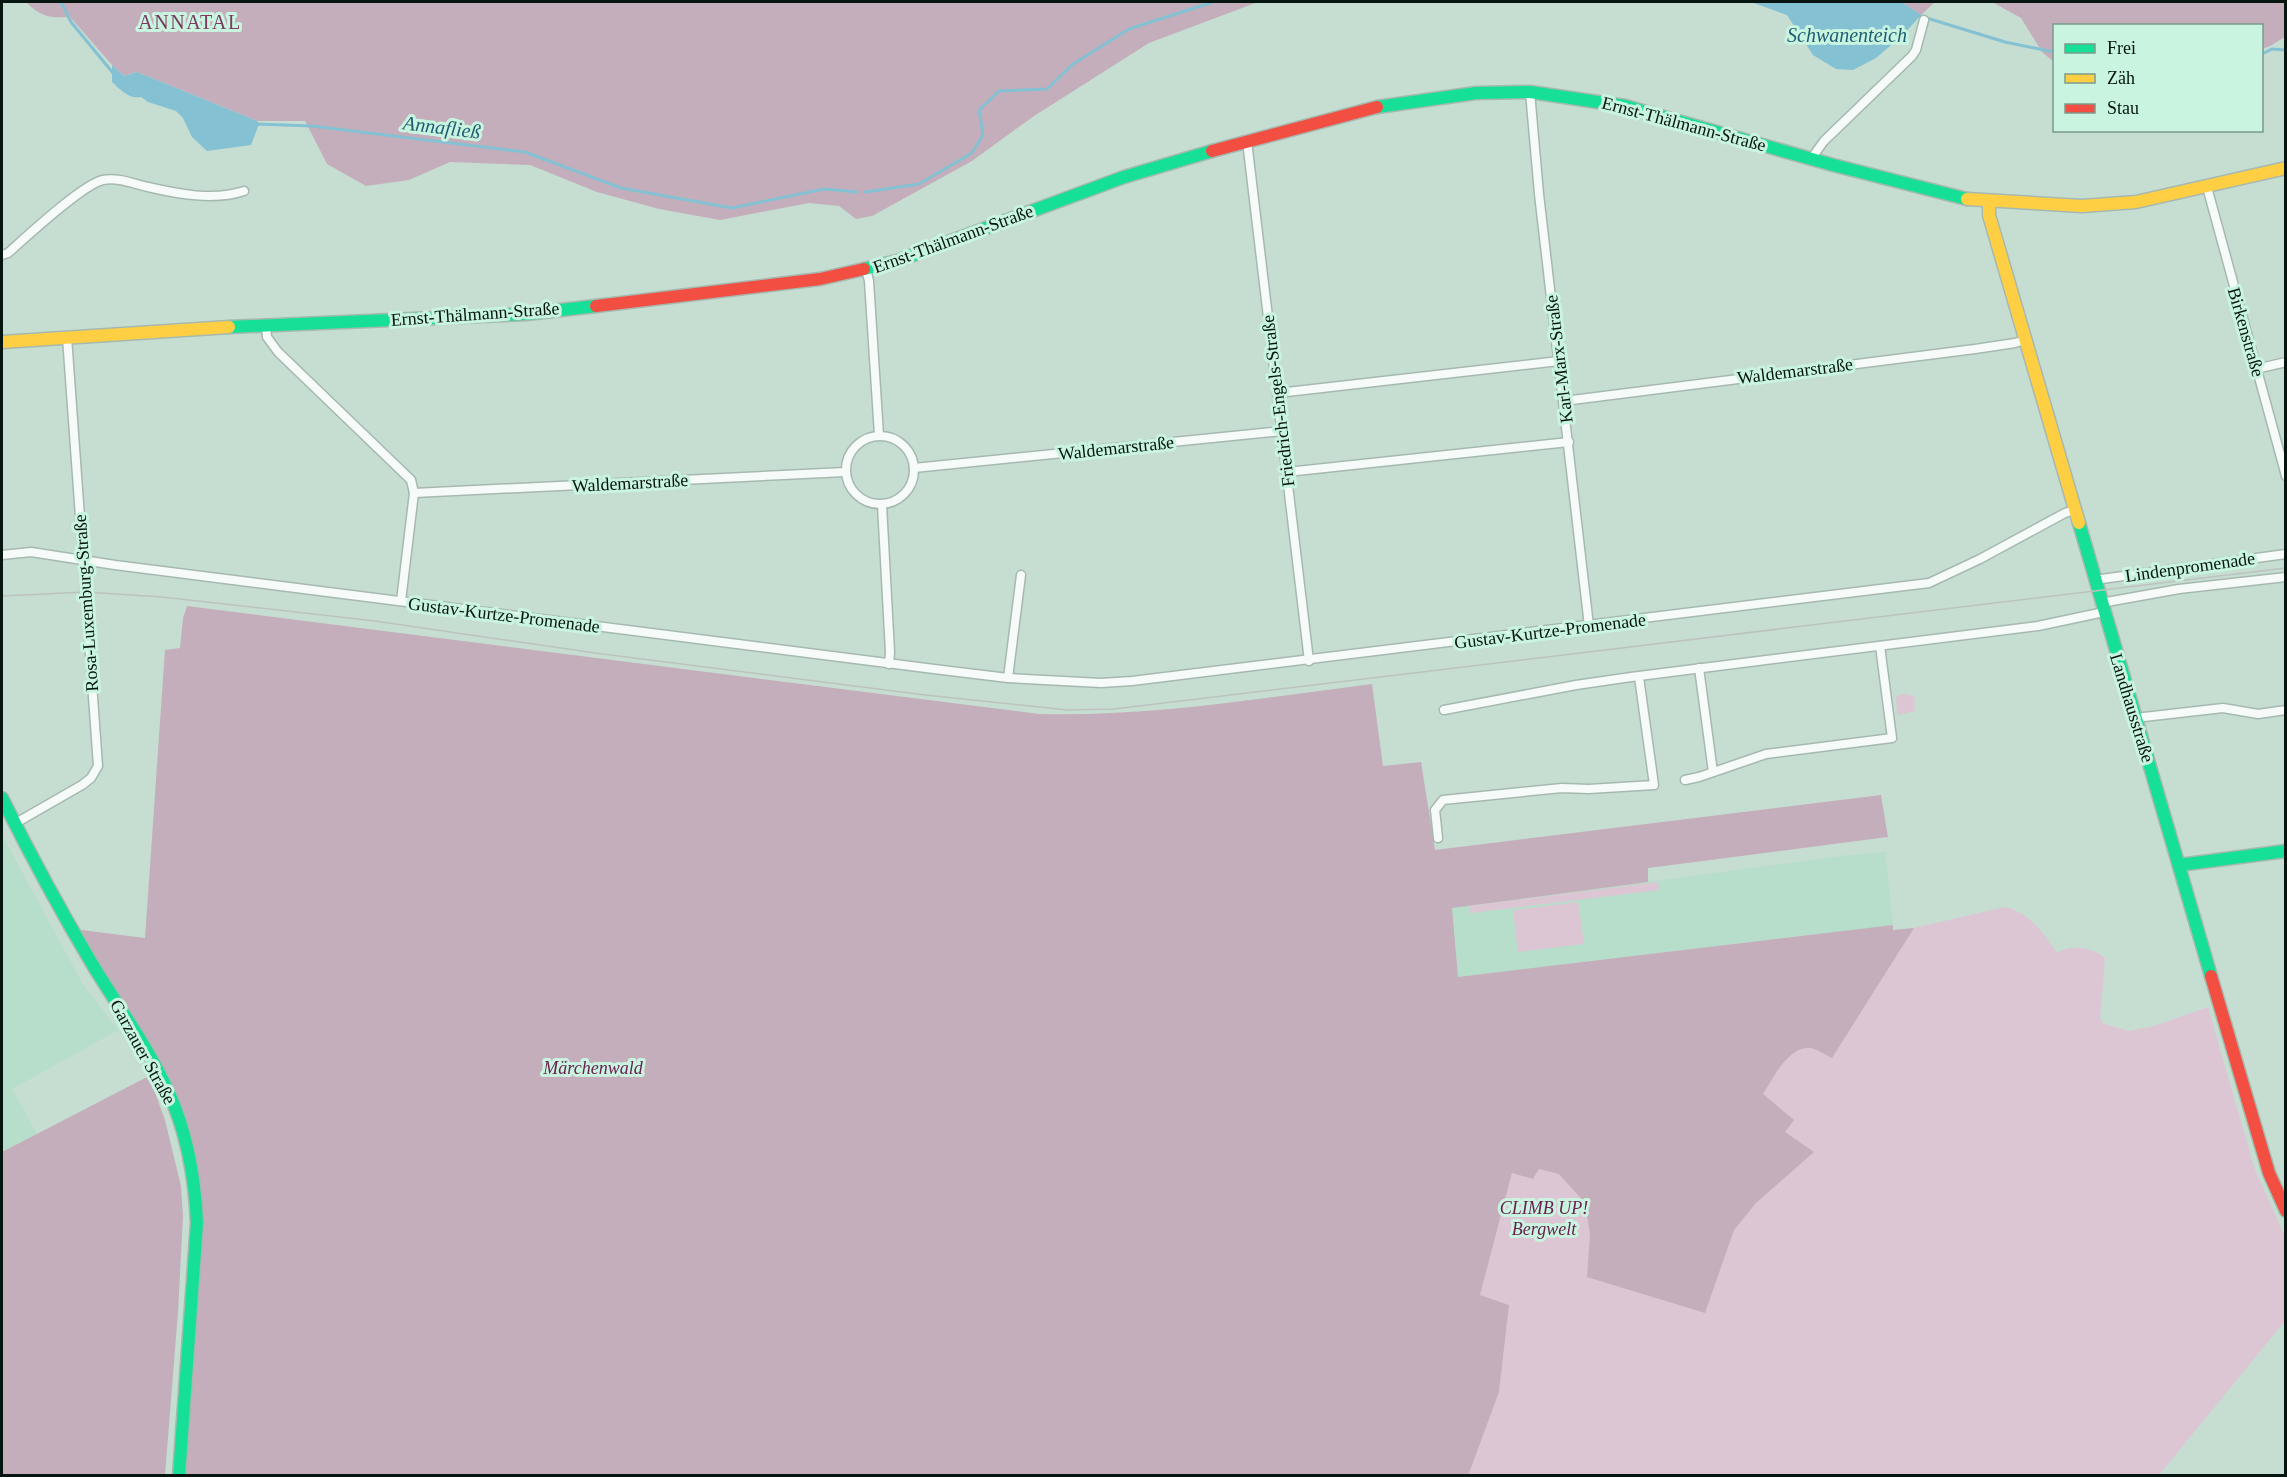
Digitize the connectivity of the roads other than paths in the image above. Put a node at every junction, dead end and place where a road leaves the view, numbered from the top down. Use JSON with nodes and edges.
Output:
{"nodes":[{"id":1,"x":1924,"y":20,"type":"dead end"},
{"id":2,"x":1530,"y":92,"type":"junction"},
{"id":3,"x":1247,"y":141,"type":"junction"},
{"id":4,"x":1811,"y":159,"type":"junction"},
{"id":5,"x":2286,"y":168,"type":"edge"},
{"id":6,"x":2206,"y":187,"type":"junction"},
{"id":7,"x":244,"y":191,"type":"dead end"},
{"id":8,"x":1989,"y":202,"type":"junction"},
{"id":9,"x":2,"y":255,"type":"edge"},
{"id":10,"x":866,"y":269,"type":"junction"},
{"id":11,"x":266,"y":325,"type":"junction"},
{"id":12,"x":67,"y":337,"type":"junction"},
{"id":13,"x":2025,"y":340,"type":"junction"},
{"id":14,"x":2,"y":342,"type":"edge"},
{"id":15,"x":1559,"y":361,"type":"junction"},
{"id":16,"x":2286,"y":362,"type":"edge"},
{"id":17,"x":2256,"y":369,"type":"junction"},
{"id":18,"x":1278,"y":393,"type":"junction"},
{"id":19,"x":1564,"y":401,"type":"junction"},
{"id":20,"x":1282,"y":431,"type":"junction"},
{"id":21,"x":879,"y":435,"type":"junction"},
{"id":22,"x":1569,"y":442,"type":"junction"},
{"id":23,"x":914,"y":468,"type":"junction"},
{"id":24,"x":845,"y":472,"type":"junction"},
{"id":25,"x":1287,"y":472,"type":"junction"},
{"id":26,"x":2286,"y":476,"type":"edge"},
{"id":27,"x":414,"y":493,"type":"junction"},
{"id":28,"x":882,"y":505,"type":"junction"},
{"id":29,"x":2074,"y":510,"type":"junction"},
{"id":30,"x":2286,"y":554,"type":"edge"},
{"id":31,"x":2,"y":555,"type":"edge"},
{"id":32,"x":83,"y":559,"type":"junction"},
{"id":33,"x":1021,"y":575,"type":"dead end"},
{"id":34,"x":2286,"y":576,"type":"edge"},
{"id":35,"x":2094,"y":580,"type":"junction"},
{"id":36,"x":401,"y":602,"type":"junction"},
{"id":37,"x":2102,"y":607,"type":"junction"},
{"id":38,"x":1589,"y":626,"type":"junction"},
{"id":39,"x":1880,"y":646,"type":"junction"},
{"id":40,"x":1309,"y":660,"type":"junction"},
{"id":41,"x":889,"y":664,"type":"junction"},
{"id":42,"x":1699,"y":668,"type":"junction"},
{"id":43,"x":1639,"y":677,"type":"junction"},
{"id":44,"x":1008,"y":678,"type":"junction"},
{"id":45,"x":1444,"y":710,"type":"dead end"},
{"id":46,"x":2286,"y":710,"type":"edge"},
{"id":47,"x":2135,"y":718,"type":"junction"},
{"id":48,"x":1713,"y":772,"type":"junction"},
{"id":49,"x":1685,"y":780,"type":"dead end"},
{"id":50,"x":2,"y":798,"type":"edge"},
{"id":51,"x":14,"y":824,"type":"junction"},
{"id":52,"x":1438,"y":838,"type":"dead end"},
{"id":53,"x":2286,"y":851,"type":"edge"},
{"id":54,"x":2179,"y":865,"type":"junction"},
{"id":55,"x":2286,"y":1211,"type":"edge"},
{"id":56,"x":178,"y":1476,"type":"edge"}],
"edges":[{"from":1,"to":4,"type":"street"},
{"from":2,"to":3,"type":"main road","name":"Ernst-Thälmann-Straße"},
{"from":2,"to":4,"type":"main road","name":"Ernst-Thälmann-Straße"},
{"from":2,"to":15,"type":"street","name":"Karl-Marx-Straße"},
{"from":3,"to":10,"type":"main road","name":"Ernst-Thälmann-Straße"},
{"from":3,"to":18,"type":"street","name":"Friedrich-Engels-Straße"},
{"from":4,"to":8,"type":"main road","name":"Ernst-Thälmann-Straße"},
{"from":5,"to":6,"type":"main road","name":"Ernst-Thälmann-Straße"},
{"from":6,"to":8,"type":"main road","name":"Ernst-Thälmann-Straße"},
{"from":6,"to":17,"type":"street","name":"Birkenstraße"},
{"from":7,"to":9,"type":"street"},
{"from":8,"to":13,"type":"main road","name":"Landhausstraße"},
{"from":10,"to":11,"type":"main road","name":"Ernst-Thälmann-Straße"},
{"from":10,"to":21,"type":"street"},
{"from":11,"to":12,"type":"main road","name":"Ernst-Thälmann-Straße"},
{"from":11,"to":27,"type":"street"},
{"from":12,"to":14,"type":"main road","name":"Ernst-Thälmann-Straße"},
{"from":12,"to":32,"type":"street","name":"Rosa-Luxemburg-Straße"},
{"from":13,"to":19,"type":"street","name":"Waldemarstraße"},
{"from":13,"to":29,"type":"main road","name":"Landhausstraße"},
{"from":15,"to":18,"type":"street"},
{"from":15,"to":19,"type":"street","name":"Karl-Marx-Straße"},
{"from":16,"to":17,"type":"street"},
{"from":17,"to":26,"type":"street","name":"Birkenstraße"},
{"from":18,"to":20,"type":"street","name":"Friedrich-Engels-Straße"},
{"from":19,"to":22,"type":"street","name":"Karl-Marx-Straße"},
{"from":20,"to":23,"type":"street","name":"Waldemarstraße"},
{"from":20,"to":25,"type":"street","name":"Friedrich-Engels-Straße"},
{"from":21,"to":23,"type":"street"},
{"from":21,"to":24,"type":"street"},
{"from":22,"to":25,"type":"street"},
{"from":22,"to":38,"type":"street","name":"Karl-Marx-Straße"},
{"from":23,"to":28,"type":"street"},
{"from":24,"to":27,"type":"street","name":"Waldemarstraße"},
{"from":24,"to":28,"type":"street"},
{"from":25,"to":40,"type":"street","name":"Friedrich-Engels-Straße"},
{"from":27,"to":36,"type":"street"},
{"from":28,"to":41,"type":"street"},
{"from":29,"to":35,"type":"main road","name":"Landhausstraße"},
{"from":29,"to":38,"type":"street","name":"Gustav-Kurtze-Promenade"},
{"from":30,"to":35,"type":"street","name":"Lindenpromenade"},
{"from":31,"to":32,"type":"street","name":"Gustav-Kurtze-Promenade"},
{"from":32,"to":36,"type":"street","name":"Gustav-Kurtze-Promenade"},
{"from":32,"to":51,"type":"street","name":"Rosa-Luxemburg-Straße"},
{"from":33,"to":44,"type":"street"},
{"from":34,"to":37,"type":"street","name":"Lindenpromenade"},
{"from":35,"to":37,"type":"main road","name":"Landhausstraße"},
{"from":36,"to":41,"type":"street","name":"Gustav-Kurtze-Promenade"},
{"from":37,"to":39,"type":"street"},
{"from":37,"to":47,"type":"main road","name":"Landhausstraße"},
{"from":38,"to":40,"type":"street","name":"Gustav-Kurtze-Promenade"},
{"from":39,"to":42,"type":"street"},
{"from":39,"to":48,"type":"street"},
{"from":40,"to":44,"type":"street","name":"Gustav-Kurtze-Promenade"},
{"from":41,"to":44,"type":"street","name":"Gustav-Kurtze-Promenade"},
{"from":42,"to":43,"type":"street"},
{"from":42,"to":48,"type":"street"},
{"from":43,"to":45,"type":"street"},
{"from":43,"to":52,"type":"street"},
{"from":46,"to":47,"type":"street"},
{"from":47,"to":54,"type":"main road","name":"Landhausstraße"},
{"from":48,"to":49,"type":"street"},
{"from":50,"to":51,"type":"main road","name":"Garzauer Straße"},
{"from":51,"to":56,"type":"main road","name":"Garzauer Straße"},
{"from":53,"to":54,"type":"main road"},
{"from":54,"to":55,"type":"main road","name":"Landhausstraße"}]}
